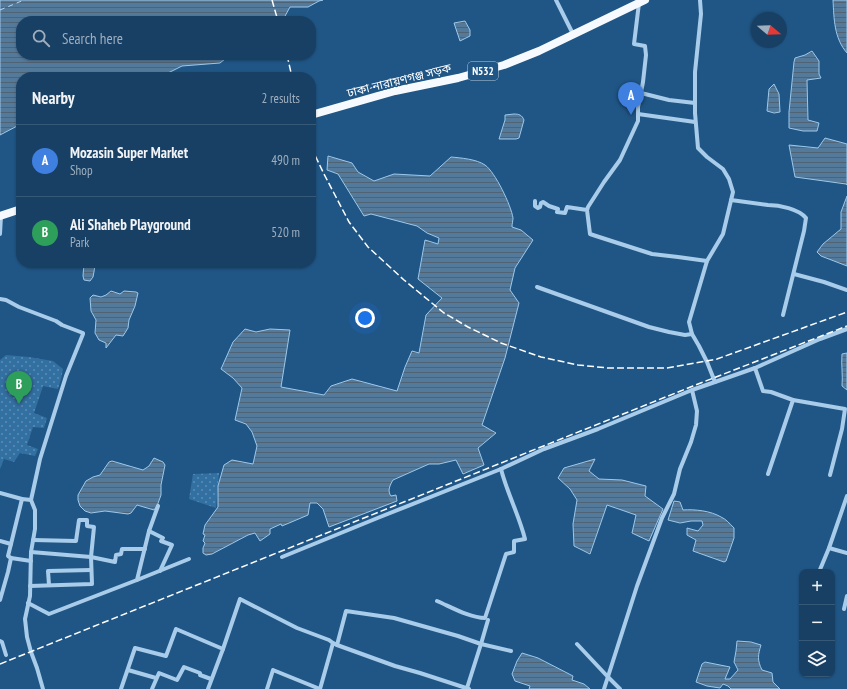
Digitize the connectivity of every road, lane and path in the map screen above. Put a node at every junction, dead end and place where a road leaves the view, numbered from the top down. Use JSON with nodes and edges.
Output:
{"nodes":[{"id":1,"x":556,"y":0,"type":"edge"},
{"id":2,"x":700,"y":0,"type":"edge"},
{"id":3,"x":642,"y":1,"type":"edge"},
{"id":4,"x":573,"y":34,"type":"junction"},
{"id":5,"x":641,"y":92,"type":"junction"},
{"id":6,"x":695,"y":103,"type":"junction"},
{"id":7,"x":316,"y":114,"type":"edge"},
{"id":8,"x":638,"y":114,"type":"junction"},
{"id":9,"x":696,"y":122,"type":"junction"},
{"id":10,"x":731,"y":200,"type":"junction"},
{"id":11,"x":535,"y":201,"type":"dead end"},
{"id":12,"x":587,"y":210,"type":"junction"},
{"id":13,"x":16,"y":211,"type":"edge"},
{"id":14,"x":0,"y":216,"type":"edge"},
{"id":15,"x":0,"y":234,"type":"edge"},
{"id":16,"x":707,"y":261,"type":"junction"},
{"id":17,"x":794,"y":274,"type":"junction"},
{"id":18,"x":537,"y":287,"type":"dead end"},
{"id":19,"x":847,"y":290,"type":"edge"},
{"id":20,"x":0,"y":299,"type":"edge"},
{"id":21,"x":783,"y":315,"type":"dead end"},
{"id":22,"x":847,"y":329,"type":"edge"},
{"id":23,"x":692,"y":334,"type":"junction"},
{"id":24,"x":755,"y":368,"type":"junction"},
{"id":25,"x":715,"y":382,"type":"junction"},
{"id":26,"x":692,"y":390,"type":"junction"},
{"id":27,"x":793,"y":400,"type":"junction"},
{"id":28,"x":846,"y":410,"type":"edge"},
{"id":29,"x":501,"y":469,"type":"junction"},
{"id":30,"x":768,"y":474,"type":"dead end"},
{"id":31,"x":830,"y":475,"type":"dead end"},
{"id":32,"x":0,"y":492,"type":"edge"},
{"id":33,"x":847,"y":496,"type":"edge"},
{"id":34,"x":22,"y":499,"type":"junction"},
{"id":35,"x":31,"y":500,"type":"junction"},
{"id":36,"x":158,"y":506,"type":"dead end"},
{"id":37,"x":149,"y":532,"type":"junction"},
{"id":38,"x":33,"y":540,"type":"junction"},
{"id":39,"x":0,"y":541,"type":"edge"},
{"id":40,"x":11,"y":544,"type":"junction"},
{"id":41,"x":829,"y":548,"type":"junction"},
{"id":42,"x":145,"y":549,"type":"junction"},
{"id":43,"x":31,"y":552,"type":"junction"},
{"id":44,"x":847,"y":553,"type":"edge"},
{"id":45,"x":282,"y":556,"type":"dead end"},
{"id":46,"x":91,"y":557,"type":"junction"},
{"id":47,"x":11,"y":558,"type":"junction"},
{"id":48,"x":189,"y":559,"type":"dead end"},
{"id":49,"x":31,"y":561,"type":"junction"},
{"id":50,"x":820,"y":569,"type":"edge"},
{"id":51,"x":91,"y":570,"type":"junction"},
{"id":52,"x":160,"y":571,"type":"junction"},
{"id":53,"x":137,"y":580,"type":"junction"},
{"id":54,"x":49,"y":585,"type":"junction"},
{"id":55,"x":30,"y":586,"type":"junction"},
{"id":56,"x":847,"y":596,"type":"edge"},
{"id":57,"x":0,"y":600,"type":"edge"},
{"id":58,"x":437,"y":601,"type":"dead end"},
{"id":59,"x":28,"y":603,"type":"junction"},
{"id":60,"x":844,"y":609,"type":"dead end"},
{"id":61,"x":488,"y":620,"type":"dead end"},
{"id":62,"x":0,"y":641,"type":"edge"},
{"id":63,"x":335,"y":644,"type":"junction"},
{"id":64,"x":481,"y":644,"type":"junction"},
{"id":65,"x":577,"y":644,"type":"dead end"},
{"id":66,"x":223,"y":649,"type":"junction"},
{"id":67,"x":510,"y":651,"type":"dead end"},
{"id":68,"x":6,"y":655,"type":"dead end"},
{"id":69,"x":128,"y":670,"type":"junction"},
{"id":70,"x":608,"y":677,"type":"junction"},
{"id":71,"x":156,"y":678,"type":"junction"},
{"id":72,"x":212,"y":679,"type":"junction"},
{"id":73,"x":468,"y":688,"type":"edge"},
{"id":74,"x":43,"y":689,"type":"edge"},
{"id":75,"x":121,"y":689,"type":"edge"},
{"id":76,"x":152,"y":689,"type":"edge"},
{"id":77,"x":208,"y":689,"type":"edge"},
{"id":78,"x":267,"y":689,"type":"edge"},
{"id":79,"x":320,"y":689,"type":"edge"},
{"id":80,"x":604,"y":689,"type":"edge"},
{"id":81,"x":620,"y":689,"type":"edge"}],
"edges":[{"from":1,"to":4,"type":"street"},
{"from":2,"to":6,"type":"street"},
{"from":3,"to":4,"type":"highway","name":"ঢাকা-নারায়ণগঞ্জ সড়ক","number":"N532"},
{"from":3,"to":5,"type":"street"},
{"from":4,"to":7,"type":"highway","name":"ঢাকা-নারায়ণগঞ্জ সড়ক","number":"N532"},
{"from":5,"to":6,"type":"street"},
{"from":5,"to":8,"type":"street"},
{"from":6,"to":9,"type":"street"},
{"from":8,"to":9,"type":"street"},
{"from":8,"to":12,"type":"street"},
{"from":9,"to":10,"type":"street"},
{"from":10,"to":16,"type":"street"},
{"from":10,"to":17,"type":"street"},
{"from":11,"to":12,"type":"street"},
{"from":12,"to":16,"type":"street"},
{"from":13,"to":14,"type":"highway"},
{"from":14,"to":15,"type":"street"},
{"from":16,"to":23,"type":"street"},
{"from":17,"to":19,"type":"street"},
{"from":17,"to":21,"type":"street"},
{"from":18,"to":23,"type":"street"},
{"from":20,"to":35,"type":"street"},
{"from":22,"to":24,"type":"street"},
{"from":23,"to":25,"type":"street"},
{"from":24,"to":25,"type":"street"},
{"from":24,"to":27,"type":"street"},
{"from":25,"to":26,"type":"street"},
{"from":26,"to":29,"type":"street"},
{"from":26,"to":70,"type":"street"},
{"from":27,"to":28,"type":"street"},
{"from":27,"to":30,"type":"street"},
{"from":28,"to":31,"type":"street"},
{"from":29,"to":45,"type":"street"},
{"from":29,"to":58,"type":"street"},
{"from":32,"to":34,"type":"street"},
{"from":33,"to":41,"type":"street"},
{"from":34,"to":35,"type":"street"},
{"from":34,"to":40,"type":"street"},
{"from":35,"to":38,"type":"street"},
{"from":36,"to":37,"type":"street"},
{"from":37,"to":42,"type":"street"},
{"from":37,"to":52,"type":"street"},
{"from":38,"to":43,"type":"street"},
{"from":38,"to":46,"type":"street"},
{"from":39,"to":40,"type":"street"},
{"from":40,"to":47,"type":"street"},
{"from":41,"to":44,"type":"street"},
{"from":41,"to":50,"type":"street"},
{"from":42,"to":46,"type":"street"},
{"from":42,"to":53,"type":"street"},
{"from":43,"to":46,"type":"street"},
{"from":43,"to":49,"type":"street"},
{"from":46,"to":51,"type":"street"},
{"from":47,"to":49,"type":"street"},
{"from":47,"to":57,"type":"street"},
{"from":48,"to":52,"type":"street"},
{"from":49,"to":55,"type":"street"},
{"from":51,"to":54,"type":"street"},
{"from":51,"to":54,"type":"street"},
{"from":52,"to":53,"type":"street"},
{"from":53,"to":59,"type":"street"},
{"from":54,"to":55,"type":"street"},
{"from":55,"to":59,"type":"street"},
{"from":56,"to":60,"type":"street"},
{"from":59,"to":74,"type":"street"},
{"from":61,"to":64,"type":"street"},
{"from":62,"to":68,"type":"street"},
{"from":63,"to":64,"type":"street"},
{"from":63,"to":66,"type":"street"},
{"from":63,"to":73,"type":"street"},
{"from":63,"to":79,"type":"street"},
{"from":64,"to":67,"type":"street"},
{"from":64,"to":73,"type":"street"},
{"from":65,"to":70,"type":"street"},
{"from":66,"to":69,"type":"street"},
{"from":66,"to":72,"type":"street"},
{"from":69,"to":71,"type":"street"},
{"from":69,"to":75,"type":"street"},
{"from":70,"to":80,"type":"street"},
{"from":70,"to":81,"type":"street"},
{"from":71,"to":72,"type":"street"},
{"from":71,"to":76,"type":"street"},
{"from":72,"to":77,"type":"street"},
{"from":78,"to":79,"type":"street"}]}
